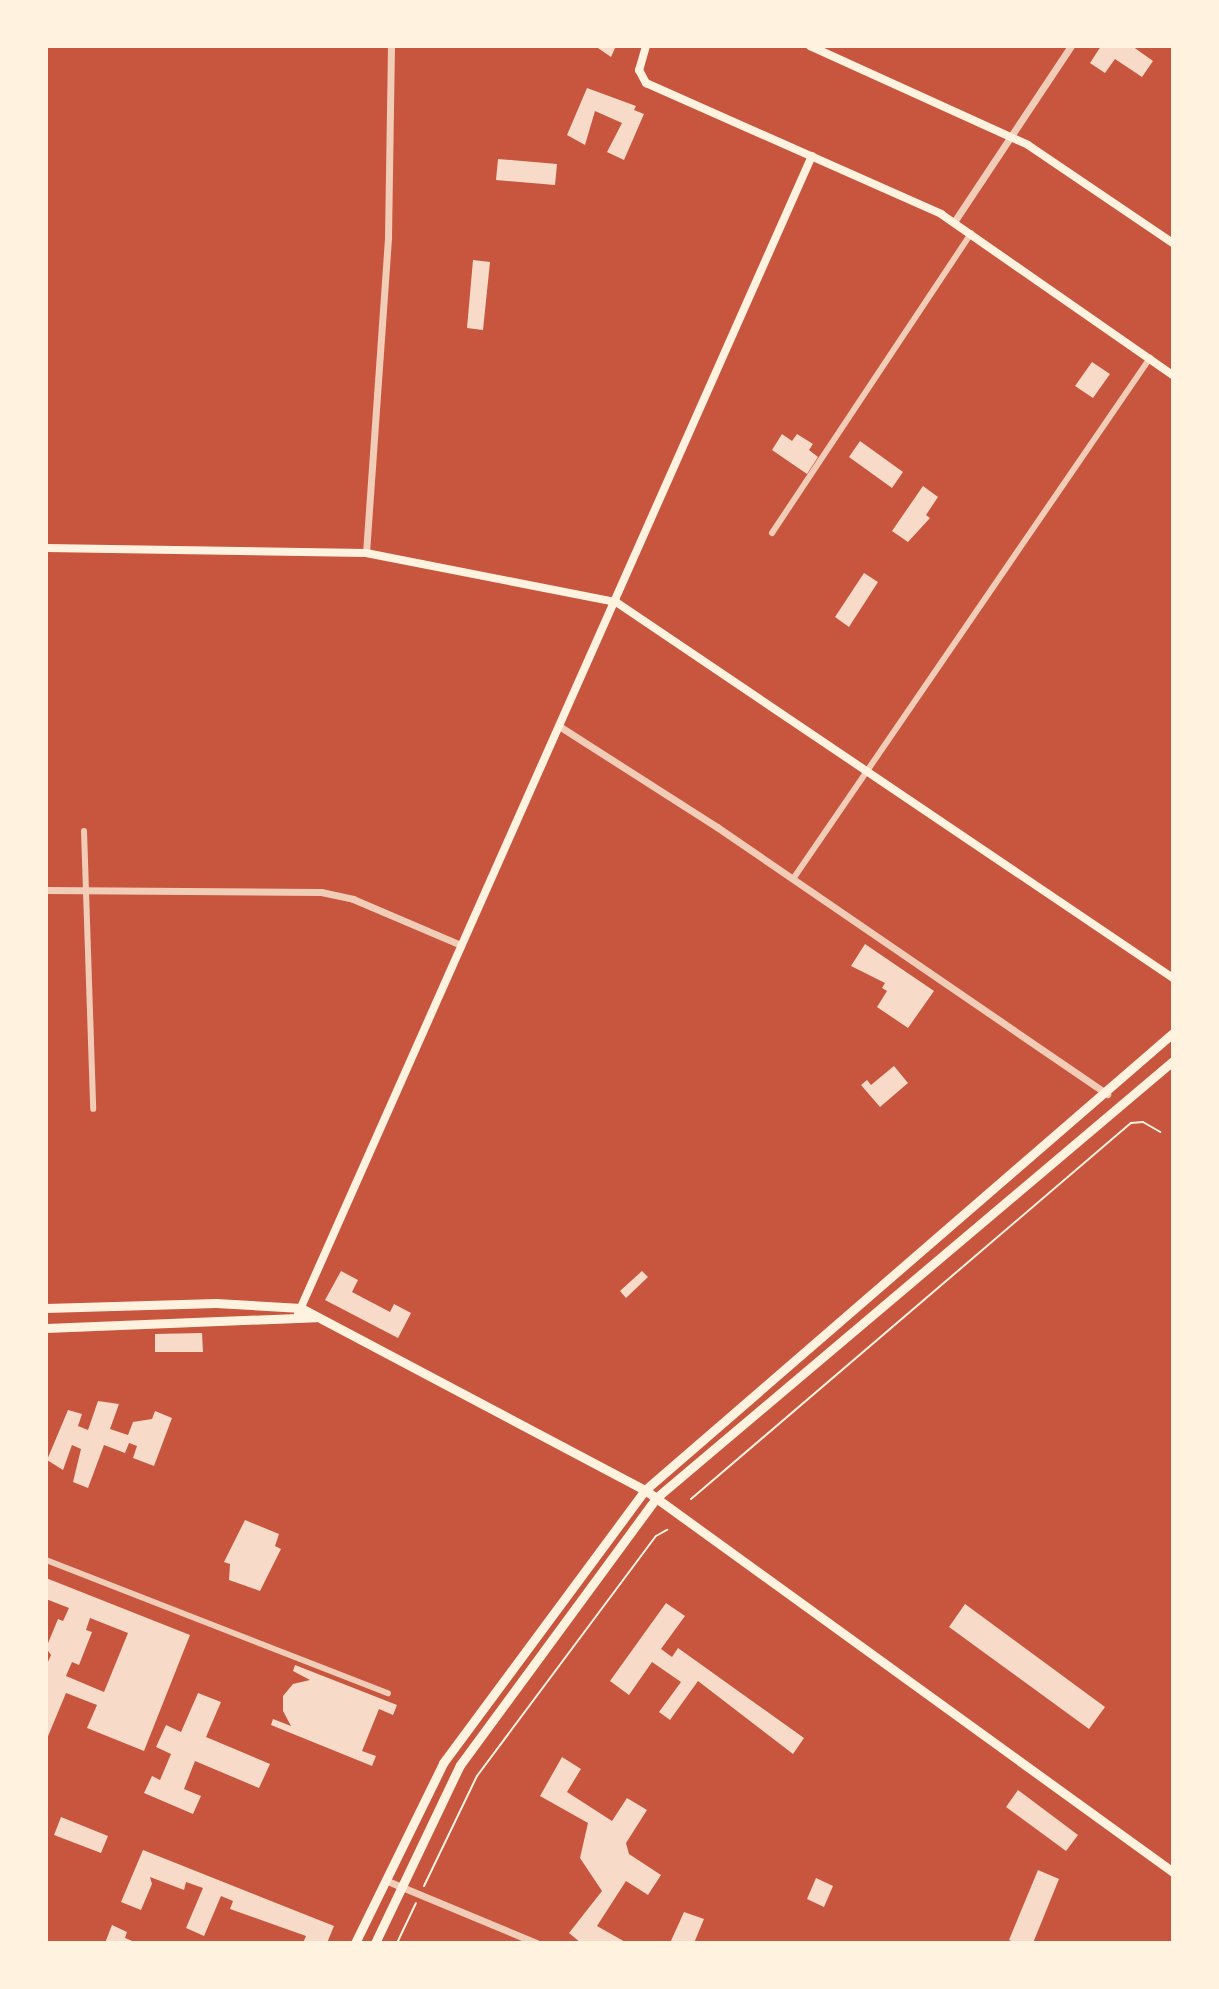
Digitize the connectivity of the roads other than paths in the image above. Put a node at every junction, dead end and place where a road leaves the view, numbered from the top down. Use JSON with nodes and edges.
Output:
{"nodes":[{"id":1,"x":391,"y":46,"type":"edge"},
{"id":2,"x":646,"y":46,"type":"edge"},
{"id":3,"x":810,"y":46,"type":"edge"},
{"id":4,"x":1071,"y":46,"type":"edge"},
{"id":5,"x":1009,"y":138,"type":"junction"},
{"id":6,"x":812,"y":156,"type":"junction"},
{"id":7,"x":954,"y":222,"type":"junction"},
{"id":8,"x":971,"y":233,"type":"junction"},
{"id":9,"x":1173,"y":243,"type":"edge"},
{"id":10,"x":1150,"y":358,"type":"junction"},
{"id":11,"x":1173,"y":375,"type":"edge"},
{"id":12,"x":772,"y":533,"type":"dead end"},
{"id":13,"x":46,"y":548,"type":"edge"},
{"id":14,"x":366,"y":553,"type":"junction"},
{"id":15,"x":616,"y":602,"type":"junction"},
{"id":16,"x":559,"y":726,"type":"junction"},
{"id":17,"x":868,"y":769,"type":"junction"},
{"id":18,"x":84,"y":831,"type":"dead end"},
{"id":19,"x":793,"y":879,"type":"junction"},
{"id":20,"x":46,"y":890,"type":"edge"},
{"id":21,"x":89,"y":890,"type":"junction"},
{"id":22,"x":461,"y":945,"type":"junction"},
{"id":23,"x":1173,"y":978,"type":"edge"},
{"id":24,"x":1173,"y":1033,"type":"edge"},
{"id":25,"x":1173,"y":1061,"type":"edge"},
{"id":26,"x":1107,"y":1094,"type":"junction"},
{"id":27,"x":93,"y":1109,"type":"dead end"},
{"id":28,"x":46,"y":1308,"type":"edge"},
{"id":29,"x":301,"y":1308,"type":"junction"},
{"id":30,"x":316,"y":1317,"type":"junction"},
{"id":31,"x":295,"y":1320,"type":"junction"},
{"id":32,"x":46,"y":1328,"type":"edge"},
{"id":33,"x":645,"y":1490,"type":"junction"},
{"id":34,"x":656,"y":1498,"type":"junction"},
{"id":35,"x":46,"y":1560,"type":"edge"},
{"id":36,"x":388,"y":1693,"type":"dead end"},
{"id":37,"x":1173,"y":1872,"type":"edge"},
{"id":38,"x":385,"y":1880,"type":"junction"},
{"id":39,"x":401,"y":1886,"type":"junction"},
{"id":40,"x":355,"y":1943,"type":"edge"},
{"id":41,"x":375,"y":1943,"type":"edge"},
{"id":42,"x":536,"y":1943,"type":"edge"}],
"edges":[{"from":1,"to":14,"type":"street"},
{"from":2,"to":6,"type":"main road"},
{"from":3,"to":5,"type":"main road"},
{"from":4,"to":5,"type":"street"},
{"from":5,"to":7,"type":"street"},
{"from":5,"to":9,"type":"main road"},
{"from":6,"to":7,"type":"main road"},
{"from":6,"to":15,"type":"main road"},
{"from":7,"to":8,"type":"main road"},
{"from":8,"to":10,"type":"main road"},
{"from":8,"to":12,"type":"street"},
{"from":10,"to":11,"type":"main road"},
{"from":10,"to":17,"type":"street"},
{"from":13,"to":14,"type":"main road"},
{"from":14,"to":15,"type":"main road"},
{"from":15,"to":16,"type":"main road"},
{"from":15,"to":17,"type":"main road"},
{"from":16,"to":19,"type":"street"},
{"from":16,"to":22,"type":"main road"},
{"from":17,"to":19,"type":"street"},
{"from":17,"to":23,"type":"main road"},
{"from":18,"to":21,"type":"street"},
{"from":19,"to":26,"type":"street"},
{"from":20,"to":21,"type":"street"},
{"from":21,"to":22,"type":"street"},
{"from":21,"to":27,"type":"street"},
{"from":22,"to":29,"type":"main road"},
{"from":24,"to":26,"type":"main road"},
{"from":25,"to":34,"type":"main road"},
{"from":26,"to":33,"type":"main road"},
{"from":28,"to":29,"type":"main road"},
{"from":29,"to":30,"type":"main road"},
{"from":29,"to":31,"type":"main road"},
{"from":30,"to":31,"type":"main road"},
{"from":30,"to":33,"type":"main road"},
{"from":31,"to":32,"type":"main road"},
{"from":33,"to":34,"type":"main road"},
{"from":33,"to":38,"type":"main road"},
{"from":34,"to":37,"type":"main road"},
{"from":34,"to":39,"type":"main road"},
{"from":35,"to":36,"type":"street"},
{"from":38,"to":39,"type":"street"},
{"from":38,"to":40,"type":"main road"},
{"from":39,"to":41,"type":"main road"},
{"from":39,"to":42,"type":"street"}]}
